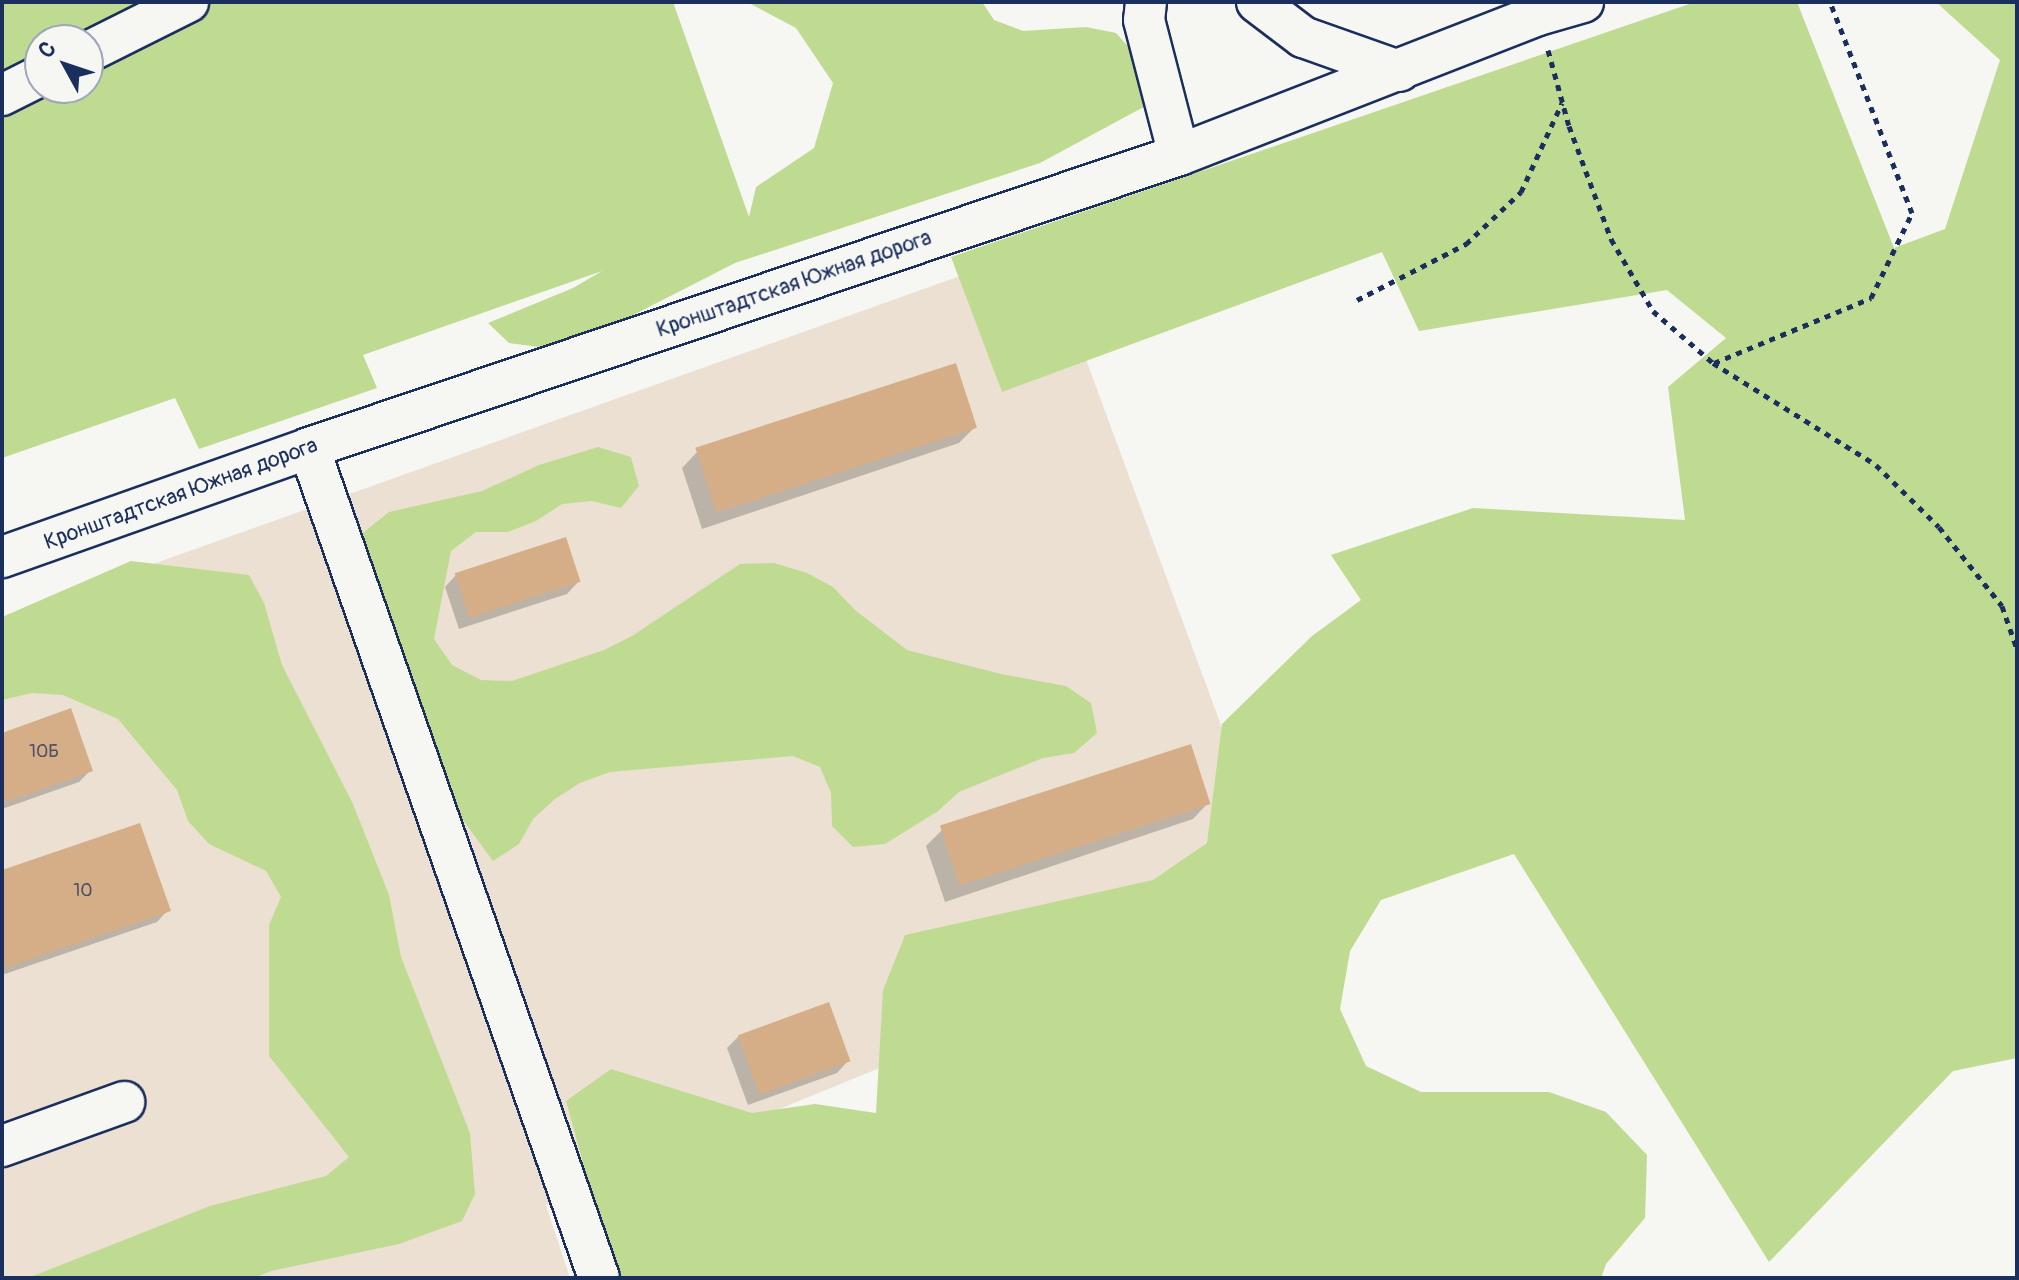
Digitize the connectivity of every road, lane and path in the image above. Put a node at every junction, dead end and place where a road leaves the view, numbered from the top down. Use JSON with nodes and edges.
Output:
{"nodes":[{"id":1,"x":188,"y":2,"type":"edge"},
{"id":2,"x":1146,"y":2,"type":"edge"},
{"id":3,"x":1257,"y":2,"type":"edge"},
{"id":4,"x":1583,"y":2,"type":"edge"},
{"id":5,"x":1830,"y":2,"type":"edge"},
{"id":6,"x":1538,"y":15,"type":"junction"},
{"id":7,"x":104,"y":44,"type":"edge"},
{"id":8,"x":1399,"y":71,"type":"junction"},
{"id":9,"x":24,"y":84,"type":"edge"},
{"id":10,"x":2,"y":95,"type":"edge"},
{"id":11,"x":1562,"y":102,"type":"junction"},
{"id":12,"x":1179,"y":155,"type":"junction"},
{"id":13,"x":1357,"y":300,"type":"dead end"},
{"id":14,"x":1713,"y":363,"type":"junction"},
{"id":15,"x":309,"y":448,"type":"junction"},
{"id":16,"x":2,"y":557,"type":"edge"},
{"id":17,"x":2017,"y":649,"type":"edge"},
{"id":18,"x":124,"y":1102,"type":"dead end"},
{"id":19,"x":2,"y":1146,"type":"edge"},
{"id":20,"x":599,"y":1278,"type":"edge"}],
"edges":[{"from":1,"to":7,"type":"street"},
{"from":2,"to":12,"type":"street"},
{"from":3,"to":8,"type":"street"},
{"from":4,"to":6,"type":"street","name":"Кронштадтская Южная дорога"},
{"from":5,"to":14,"type":"path"},
{"from":6,"to":8,"type":"street","name":"Кронштадтская Южная дорога"},
{"from":6,"to":11,"type":"path"},
{"from":8,"to":12,"type":"street","name":"Кронштадтская Южная дорога"},
{"from":9,"to":10,"type":"street"},
{"from":11,"to":13,"type":"path"},
{"from":11,"to":14,"type":"path"},
{"from":12,"to":15,"type":"street","name":"Кронштадтская Южная дорога"},
{"from":14,"to":17,"type":"path"},
{"from":15,"to":16,"type":"street","name":"Кронштадтская Южная дорога"},
{"from":15,"to":20,"type":"street"},
{"from":18,"to":19,"type":"street"}]}
